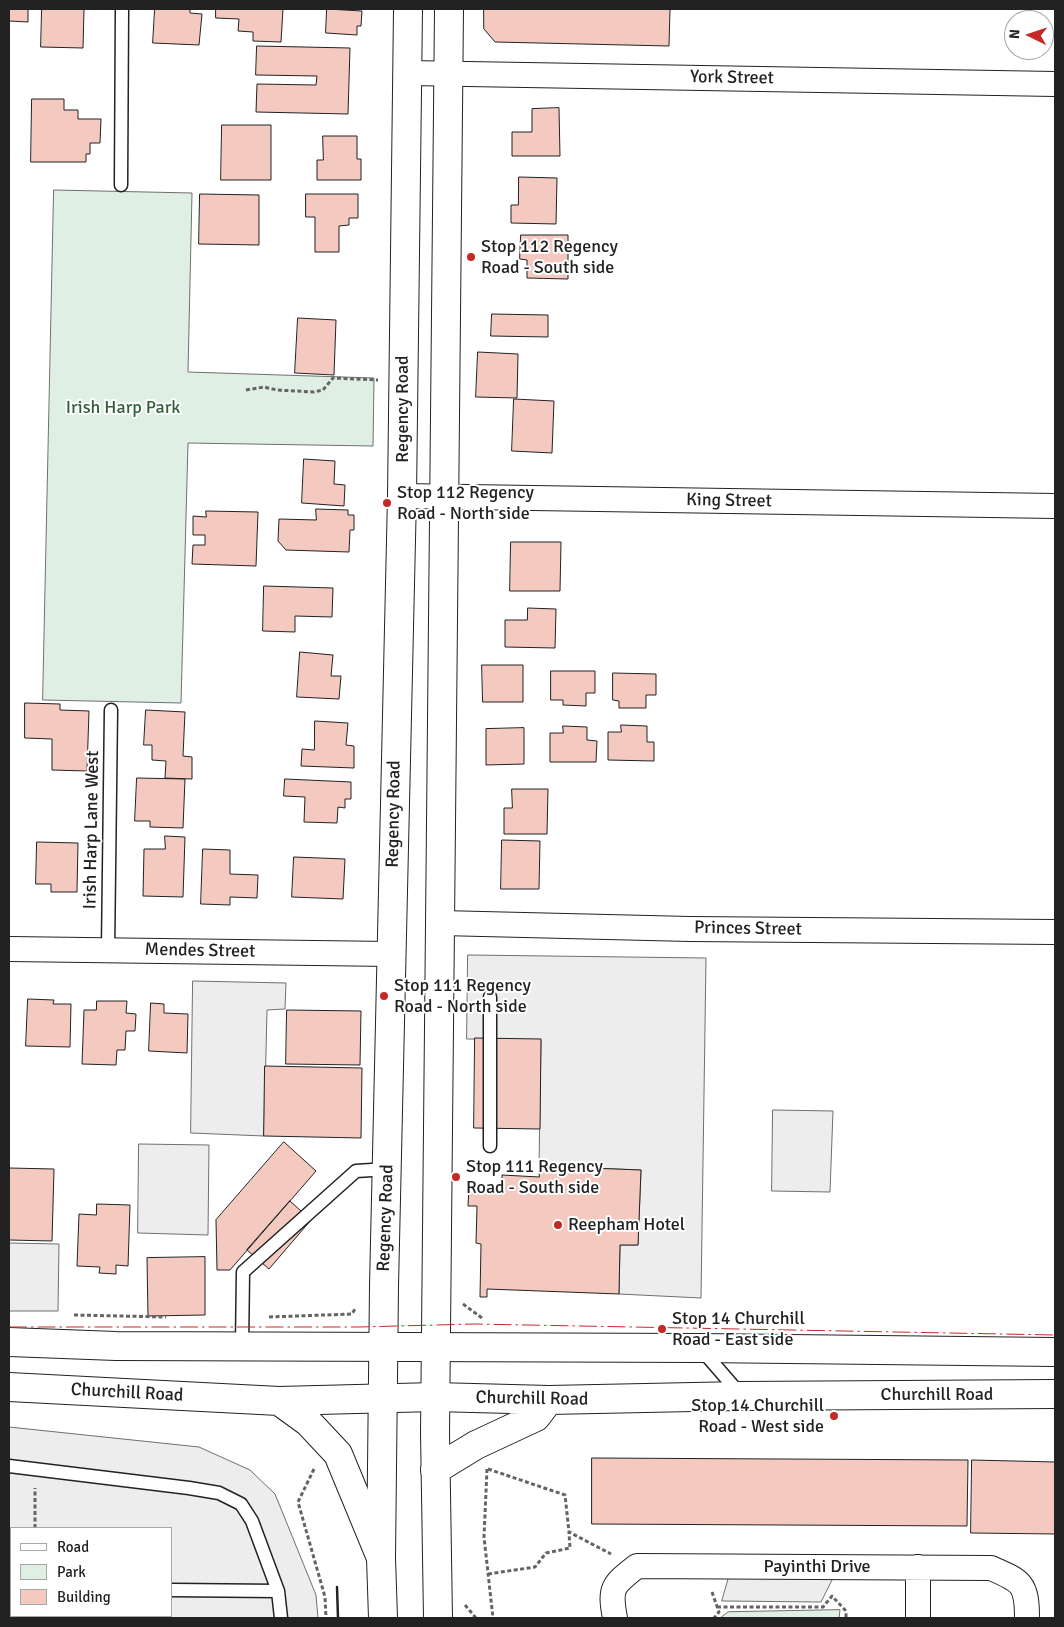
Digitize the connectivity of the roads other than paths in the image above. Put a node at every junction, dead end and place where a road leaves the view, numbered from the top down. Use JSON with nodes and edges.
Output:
{"nodes":[{"id":1,"x":122,"y":9,"type":"edge"},
{"id":2,"x":408,"y":9,"type":"edge"},
{"id":3,"x":449,"y":9,"type":"edge"},
{"id":4,"x":448,"y":72,"type":"junction"},
{"id":5,"x":408,"y":73,"type":"junction"},
{"id":6,"x":1055,"y":84,"type":"edge"},
{"id":7,"x":121,"y":185,"type":"dead end"},
{"id":8,"x":402,"y":496,"type":"junction"},
{"id":9,"x":444,"y":496,"type":"junction"},
{"id":10,"x":1055,"y":506,"type":"edge"},
{"id":11,"x":111,"y":710,"type":"dead end"},
{"id":12,"x":440,"y":923,"type":"junction"},
{"id":13,"x":1055,"y":932,"type":"edge"},
{"id":14,"x":9,"y":949,"type":"edge"},
{"id":15,"x":108,"y":950,"type":"junction"},
{"id":16,"x":391,"y":954,"type":"junction"},
{"id":17,"x":490,"y":997,"type":"dead end"},
{"id":18,"x":490,"y":1146,"type":"dead end"},
{"id":19,"x":388,"y":1169,"type":"junction"},
{"id":20,"x":9,"y":1342,"type":"edge"},
{"id":21,"x":242,"y":1346,"type":"junction"},
{"id":22,"x":385,"y":1346,"type":"junction"},
{"id":23,"x":436,"y":1347,"type":"junction"},
{"id":24,"x":700,"y":1348,"type":"junction"},
{"id":25,"x":1055,"y":1352,"type":"edge"},
{"id":26,"x":9,"y":1387,"type":"edge"},
{"id":27,"x":1055,"y":1395,"type":"edge"},
{"id":28,"x":741,"y":1396,"type":"junction"},
{"id":29,"x":435,"y":1397,"type":"junction"},
{"id":30,"x":383,"y":1398,"type":"junction"},
{"id":31,"x":550,"y":1400,"type":"junction"},
{"id":32,"x":279,"y":1401,"type":"junction"},
{"id":33,"x":9,"y":1466,"type":"edge"},
{"id":34,"x":435,"y":1470,"type":"junction"},
{"id":35,"x":381,"y":1558,"type":"junction"},
{"id":36,"x":918,"y":1567,"type":"junction"},
{"id":37,"x":172,"y":1590,"type":"edge"},
{"id":38,"x":278,"y":1591,"type":"junction"},
{"id":39,"x":281,"y":1618,"type":"edge"},
{"id":40,"x":383,"y":1618,"type":"edge"},
{"id":41,"x":438,"y":1618,"type":"edge"},
{"id":42,"x":615,"y":1618,"type":"edge"},
{"id":43,"x":918,"y":1618,"type":"edge"},
{"id":44,"x":1027,"y":1618,"type":"edge"}],
"edges":[{"from":1,"to":7,"type":"lane"},
{"from":2,"to":5,"type":"main road","name":"Regency Road"},
{"from":3,"to":4,"type":"main road"},
{"from":4,"to":5,"type":"street","name":"York Street"},
{"from":4,"to":6,"type":"street","name":"York Street"},
{"from":4,"to":9,"type":"main road"},
{"from":5,"to":8,"type":"main road","name":"Regency Road"},
{"from":8,"to":9,"type":"street","name":"King Street"},
{"from":8,"to":16,"type":"main road","name":"Regency Road"},
{"from":9,"to":10,"type":"street","name":"King Street"},
{"from":9,"to":12,"type":"main road"},
{"from":11,"to":15,"type":"lane","name":"Irish Harp Lane West"},
{"from":12,"to":13,"type":"street","name":"Princes Street"},
{"from":12,"to":23,"type":"main road"},
{"from":14,"to":15,"type":"street","name":"Mendes Street"},
{"from":15,"to":16,"type":"street","name":"Mendes Street"},
{"from":16,"to":19,"type":"main road","name":"Regency Road"},
{"from":17,"to":18,"type":"lane"},
{"from":19,"to":21,"type":"lane"},
{"from":19,"to":22,"type":"main road","name":"Regency Road"},
{"from":20,"to":21,"type":"main road"},
{"from":21,"to":22,"type":"main road"},
{"from":22,"to":23,"type":"main road"},
{"from":22,"to":30,"type":"main road","name":"Regency Road"},
{"from":23,"to":24,"type":"main road"},
{"from":23,"to":29,"type":"main road"},
{"from":24,"to":25,"type":"main road"},
{"from":24,"to":28,"type":"lane"},
{"from":26,"to":32,"type":"main road","name":"Churchill Road"},
{"from":27,"to":28,"type":"main road","name":"Churchill Road"},
{"from":28,"to":31,"type":"main road","name":"Churchill Road"},
{"from":29,"to":30,"type":"main road","name":"Churchill Road"},
{"from":29,"to":31,"type":"main road","name":"Churchill Road"},
{"from":29,"to":34,"type":"main road"},
{"from":30,"to":32,"type":"main road","name":"Churchill Road"},
{"from":30,"to":35,"type":"main road","name":"Regency Road"},
{"from":31,"to":34,"type":"main road"},
{"from":32,"to":35,"type":"main road"},
{"from":33,"to":38,"type":"lane"},
{"from":34,"to":41,"type":"main road"},
{"from":35,"to":40,"type":"main road","name":"Regency Road"},
{"from":36,"to":42,"type":"street","name":"Payinthi Drive"},
{"from":36,"to":43,"type":"street"},
{"from":36,"to":44,"type":"street","name":"Payinthi Drive"},
{"from":37,"to":38,"type":"lane"},
{"from":38,"to":39,"type":"lane"}]}
